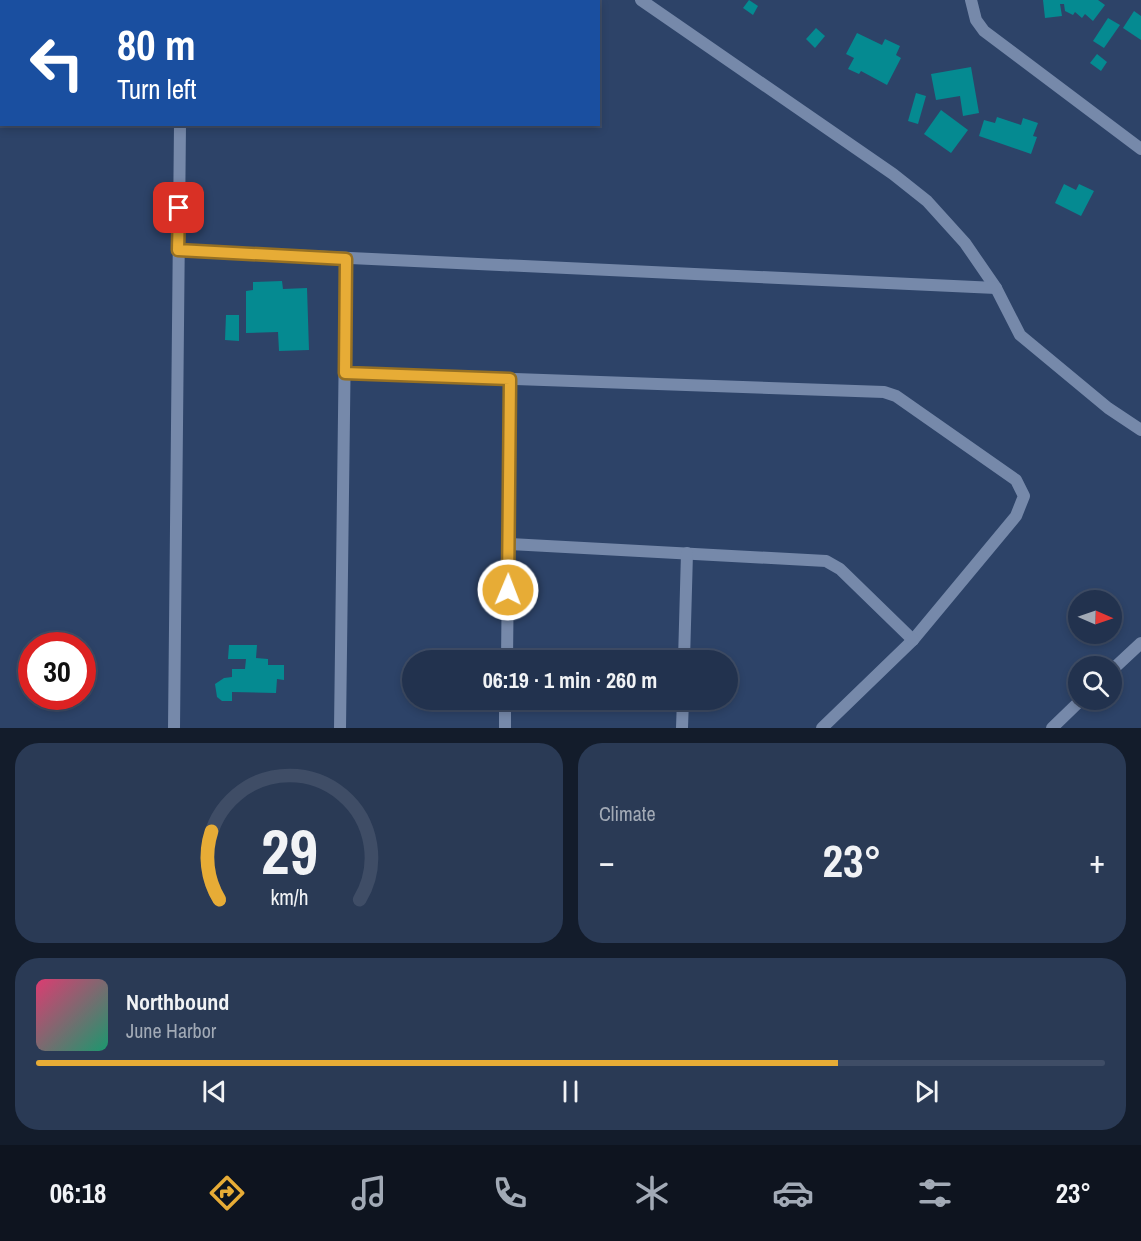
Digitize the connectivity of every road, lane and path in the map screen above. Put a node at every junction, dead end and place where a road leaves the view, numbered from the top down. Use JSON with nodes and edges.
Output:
{"nodes":[{"id":1,"x":641,"y":0,"type":"edge"},
{"id":2,"x":970,"y":0,"type":"edge"},
{"id":3,"x":180,"y":126,"type":"edge"},
{"id":4,"x":1141,"y":149,"type":"edge"},
{"id":5,"x":178,"y":250,"type":"junction"},
{"id":6,"x":346,"y":259,"type":"junction"},
{"id":7,"x":996,"y":288,"type":"junction"},
{"id":8,"x":345,"y":373,"type":"junction"},
{"id":9,"x":510,"y":379,"type":"junction"},
{"id":10,"x":1141,"y":430,"type":"edge"},
{"id":11,"x":510,"y":544,"type":"junction"},
{"id":12,"x":687,"y":553,"type":"junction"},
{"id":13,"x":913,"y":640,"type":"junction"},
{"id":14,"x":1141,"y":642,"type":"edge"},
{"id":15,"x":507,"y":650,"type":"edge"},
{"id":16,"x":684,"y":650,"type":"edge"},
{"id":17,"x":1122,"y":660,"type":"edge"},
{"id":18,"x":506,"y":710,"type":"edge"},
{"id":19,"x":683,"y":710,"type":"edge"},
{"id":20,"x":1071,"y":710,"type":"edge"},
{"id":21,"x":174,"y":728,"type":"edge"},
{"id":22,"x":340,"y":728,"type":"edge"},
{"id":23,"x":505,"y":728,"type":"edge"},
{"id":24,"x":682,"y":728,"type":"edge"},
{"id":25,"x":822,"y":728,"type":"edge"},
{"id":26,"x":1052,"y":728,"type":"edge"}],
"edges":[{"from":1,"to":7,"type":"street"},
{"from":2,"to":4,"type":"street"},
{"from":3,"to":5,"type":"street"},
{"from":5,"to":6,"type":"street"},
{"from":5,"to":21,"type":"street"},
{"from":6,"to":7,"type":"street"},
{"from":6,"to":8,"type":"street"},
{"from":7,"to":10,"type":"street"},
{"from":8,"to":9,"type":"street"},
{"from":8,"to":22,"type":"street"},
{"from":9,"to":11,"type":"street"},
{"from":9,"to":13,"type":"street"},
{"from":11,"to":12,"type":"street"},
{"from":11,"to":15,"type":"street"},
{"from":12,"to":13,"type":"street"},
{"from":12,"to":16,"type":"street"},
{"from":13,"to":25,"type":"street"},
{"from":14,"to":17,"type":"street"},
{"from":18,"to":23,"type":"street"},
{"from":19,"to":24,"type":"street"},
{"from":20,"to":26,"type":"street"}]}
